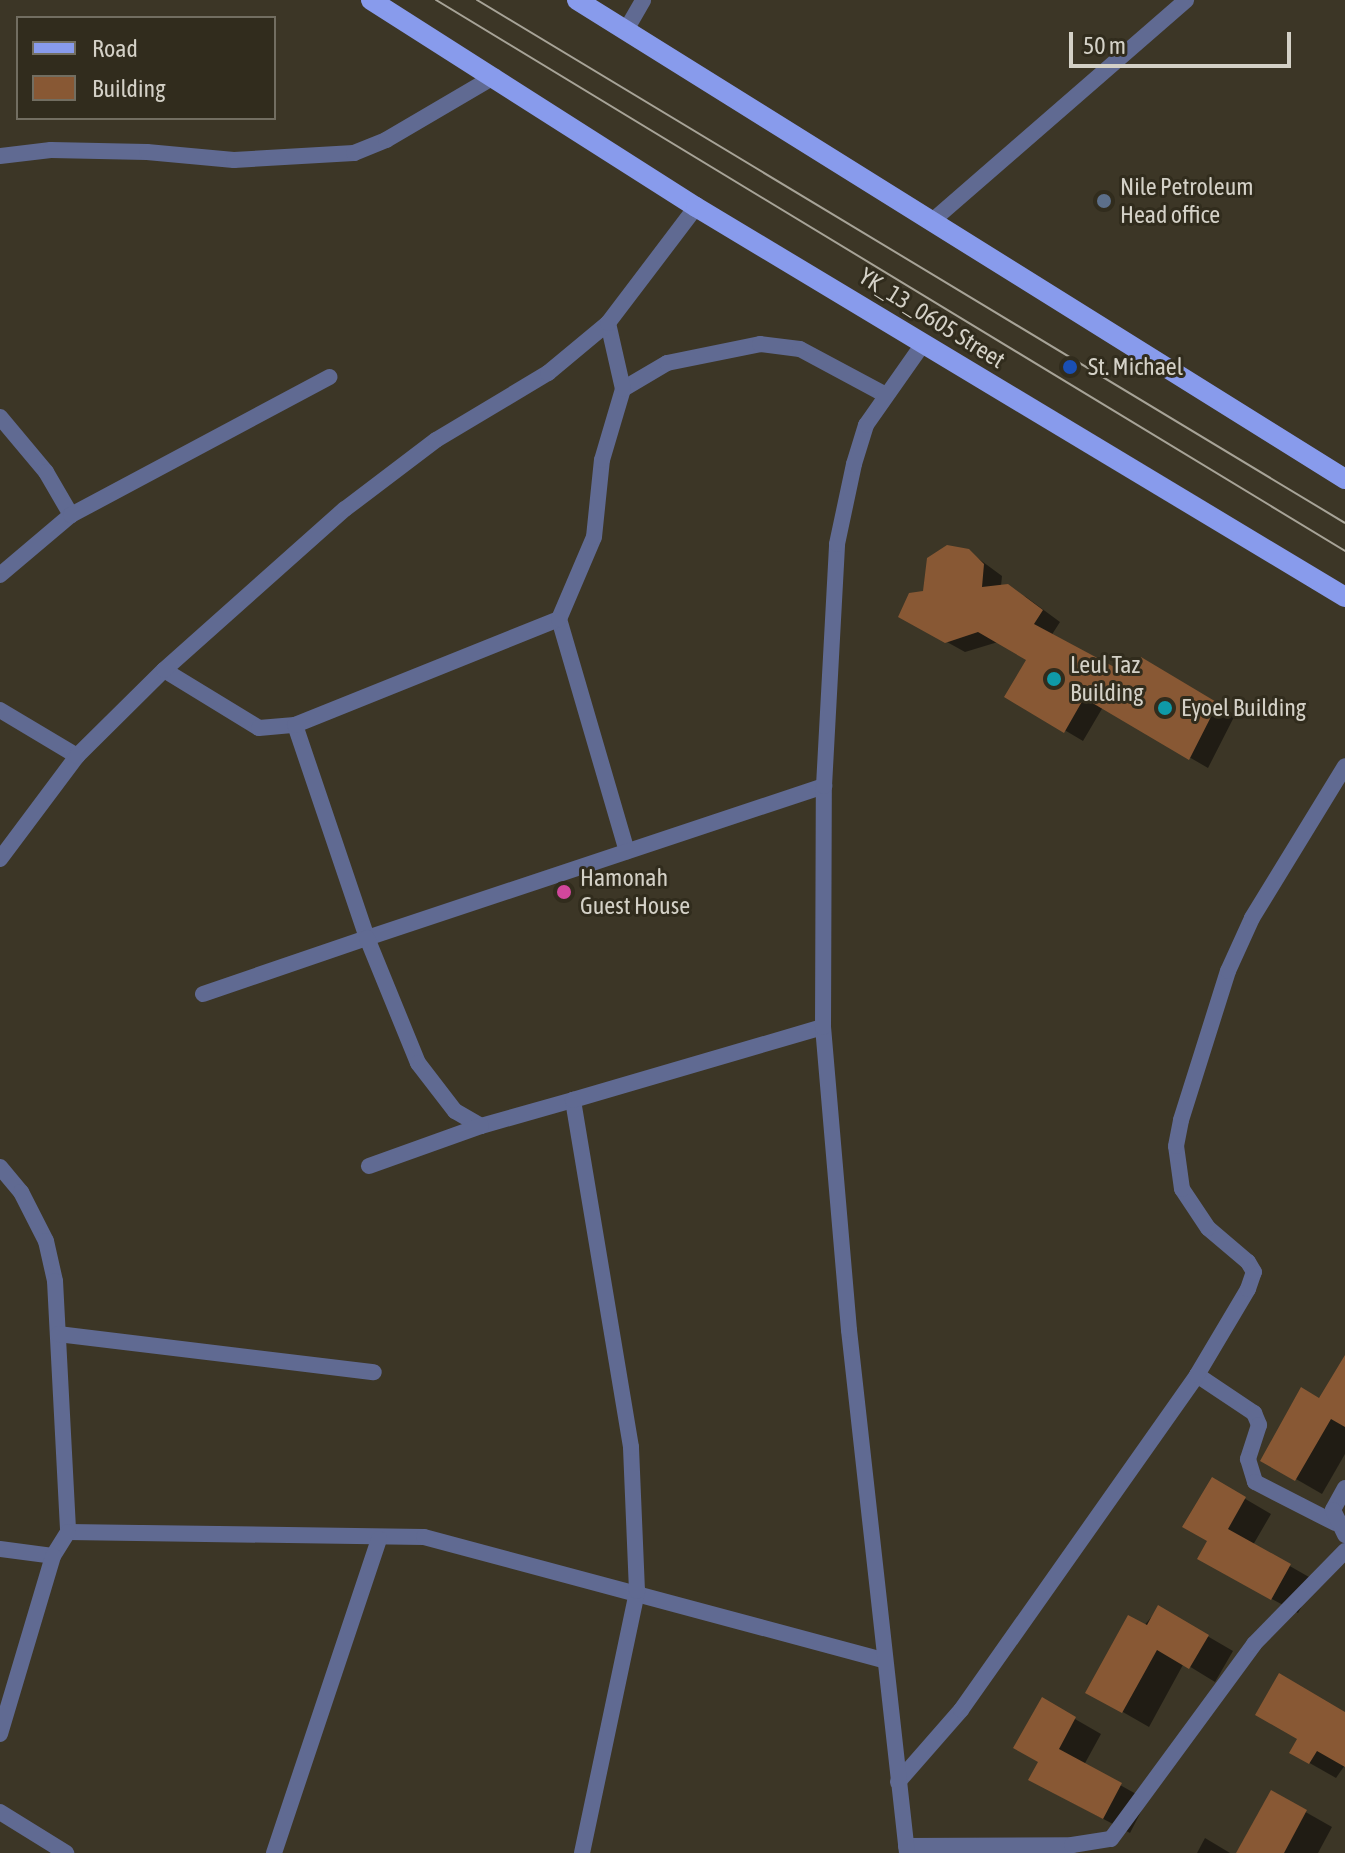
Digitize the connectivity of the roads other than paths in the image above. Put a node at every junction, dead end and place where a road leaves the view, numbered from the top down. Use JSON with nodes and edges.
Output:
{"nodes":[{"id":1,"x":371,"y":0,"type":"edge"},
{"id":2,"x":643,"y":0,"type":"edge"},
{"id":3,"x":1186,"y":0,"type":"edge"},
{"id":4,"x":583,"y":2,"type":"edge"},
{"id":5,"x":626,"y":30,"type":"junction"},
{"id":6,"x":495,"y":76,"type":"junction"},
{"id":7,"x":0,"y":156,"type":"edge"},
{"id":8,"x":696,"y":207,"type":"junction"},
{"id":9,"x":931,"y":222,"type":"junction"},
{"id":10,"x":608,"y":323,"type":"junction"},
{"id":11,"x":923,"y":344,"type":"junction"},
{"id":12,"x":329,"y":377,"type":"dead end"},
{"id":13,"x":623,"y":389,"type":"junction"},
{"id":14,"x":884,"y":394,"type":"junction"},
{"id":15,"x":0,"y":417,"type":"edge"},
{"id":16,"x":1345,"y":479,"type":"edge"},
{"id":17,"x":71,"y":515,"type":"junction"},
{"id":18,"x":0,"y":575,"type":"edge"},
{"id":19,"x":1345,"y":597,"type":"edge"},
{"id":20,"x":559,"y":619,"type":"junction"},
{"id":21,"x":164,"y":670,"type":"junction"},
{"id":22,"x":0,"y":710,"type":"edge"},
{"id":23,"x":295,"y":725,"type":"junction"},
{"id":24,"x":77,"y":756,"type":"junction"},
{"id":25,"x":1345,"y":766,"type":"edge"},
{"id":26,"x":824,"y":786,"type":"junction"},
{"id":27,"x":627,"y":851,"type":"junction"},
{"id":28,"x":0,"y":859,"type":"edge"},
{"id":29,"x":367,"y":938,"type":"junction"},
{"id":30,"x":203,"y":994,"type":"dead end"},
{"id":31,"x":823,"y":1027,"type":"junction"},
{"id":32,"x":573,"y":1100,"type":"junction"},
{"id":33,"x":481,"y":1126,"type":"junction"},
{"id":34,"x":369,"y":1166,"type":"dead end"},
{"id":35,"x":0,"y":1167,"type":"edge"},
{"id":36,"x":58,"y":1334,"type":"junction"},
{"id":37,"x":374,"y":1372,"type":"dead end"},
{"id":38,"x":1197,"y":1375,"type":"junction"},
{"id":39,"x":1345,"y":1488,"type":"edge"},
{"id":40,"x":1340,"y":1529,"type":"edge"},
{"id":41,"x":68,"y":1532,"type":"junction"},
{"id":42,"x":379,"y":1539,"type":"junction"},
{"id":43,"x":0,"y":1549,"type":"edge"},
{"id":44,"x":1345,"y":1551,"type":"edge"},
{"id":45,"x":53,"y":1556,"type":"junction"},
{"id":46,"x":637,"y":1591,"type":"junction"},
{"id":47,"x":883,"y":1660,"type":"junction"},
{"id":48,"x":0,"y":1734,"type":"edge"},
{"id":49,"x":898,"y":1782,"type":"junction"},
{"id":50,"x":0,"y":1812,"type":"edge"},
{"id":51,"x":907,"y":1850,"type":"edge"},
{"id":52,"x":66,"y":1853,"type":"edge"},
{"id":53,"x":274,"y":1853,"type":"edge"},
{"id":54,"x":582,"y":1853,"type":"edge"}],
"edges":[{"from":1,"to":6,"type":"main road","name":"YK_13_0605 Street"},
{"from":2,"to":5,"type":"street"},
{"from":3,"to":9,"type":"street"},
{"from":4,"to":5,"type":"main road"},
{"from":5,"to":9,"type":"main road"},
{"from":6,"to":7,"type":"street"},
{"from":6,"to":8,"type":"main road","name":"YK_13_0605 Street"},
{"from":8,"to":10,"type":"street"},
{"from":8,"to":11,"type":"main road","name":"YK_13_0605 Street"},
{"from":9,"to":16,"type":"main road"},
{"from":10,"to":13,"type":"street"},
{"from":10,"to":21,"type":"street"},
{"from":11,"to":14,"type":"street"},
{"from":11,"to":19,"type":"main road","name":"YK_13_0605 Street"},
{"from":12,"to":17,"type":"street"},
{"from":13,"to":14,"type":"street"},
{"from":13,"to":20,"type":"street"},
{"from":14,"to":26,"type":"street"},
{"from":15,"to":17,"type":"street"},
{"from":17,"to":18,"type":"street"},
{"from":20,"to":23,"type":"street"},
{"from":20,"to":27,"type":"street"},
{"from":21,"to":23,"type":"street"},
{"from":21,"to":24,"type":"street"},
{"from":22,"to":24,"type":"street"},
{"from":23,"to":29,"type":"street"},
{"from":24,"to":28,"type":"street"},
{"from":25,"to":38,"type":"street"},
{"from":26,"to":27,"type":"street"},
{"from":26,"to":31,"type":"street"},
{"from":27,"to":29,"type":"street"},
{"from":29,"to":30,"type":"street"},
{"from":29,"to":33,"type":"street"},
{"from":31,"to":32,"type":"street"},
{"from":31,"to":47,"type":"street"},
{"from":32,"to":33,"type":"street"},
{"from":32,"to":46,"type":"street"},
{"from":33,"to":34,"type":"street"},
{"from":35,"to":36,"type":"street"},
{"from":36,"to":37,"type":"street"},
{"from":36,"to":41,"type":"street"},
{"from":38,"to":40,"type":"street"},
{"from":38,"to":49,"type":"street"},
{"from":39,"to":40,"type":"street"},
{"from":41,"to":42,"type":"street"},
{"from":41,"to":45,"type":"street"},
{"from":42,"to":46,"type":"street"},
{"from":42,"to":53,"type":"street"},
{"from":43,"to":45,"type":"street"},
{"from":44,"to":51,"type":"street"},
{"from":45,"to":48,"type":"street"},
{"from":46,"to":47,"type":"street"},
{"from":46,"to":54,"type":"street"},
{"from":47,"to":49,"type":"street"},
{"from":49,"to":51,"type":"street"},
{"from":50,"to":52,"type":"street"}]}
